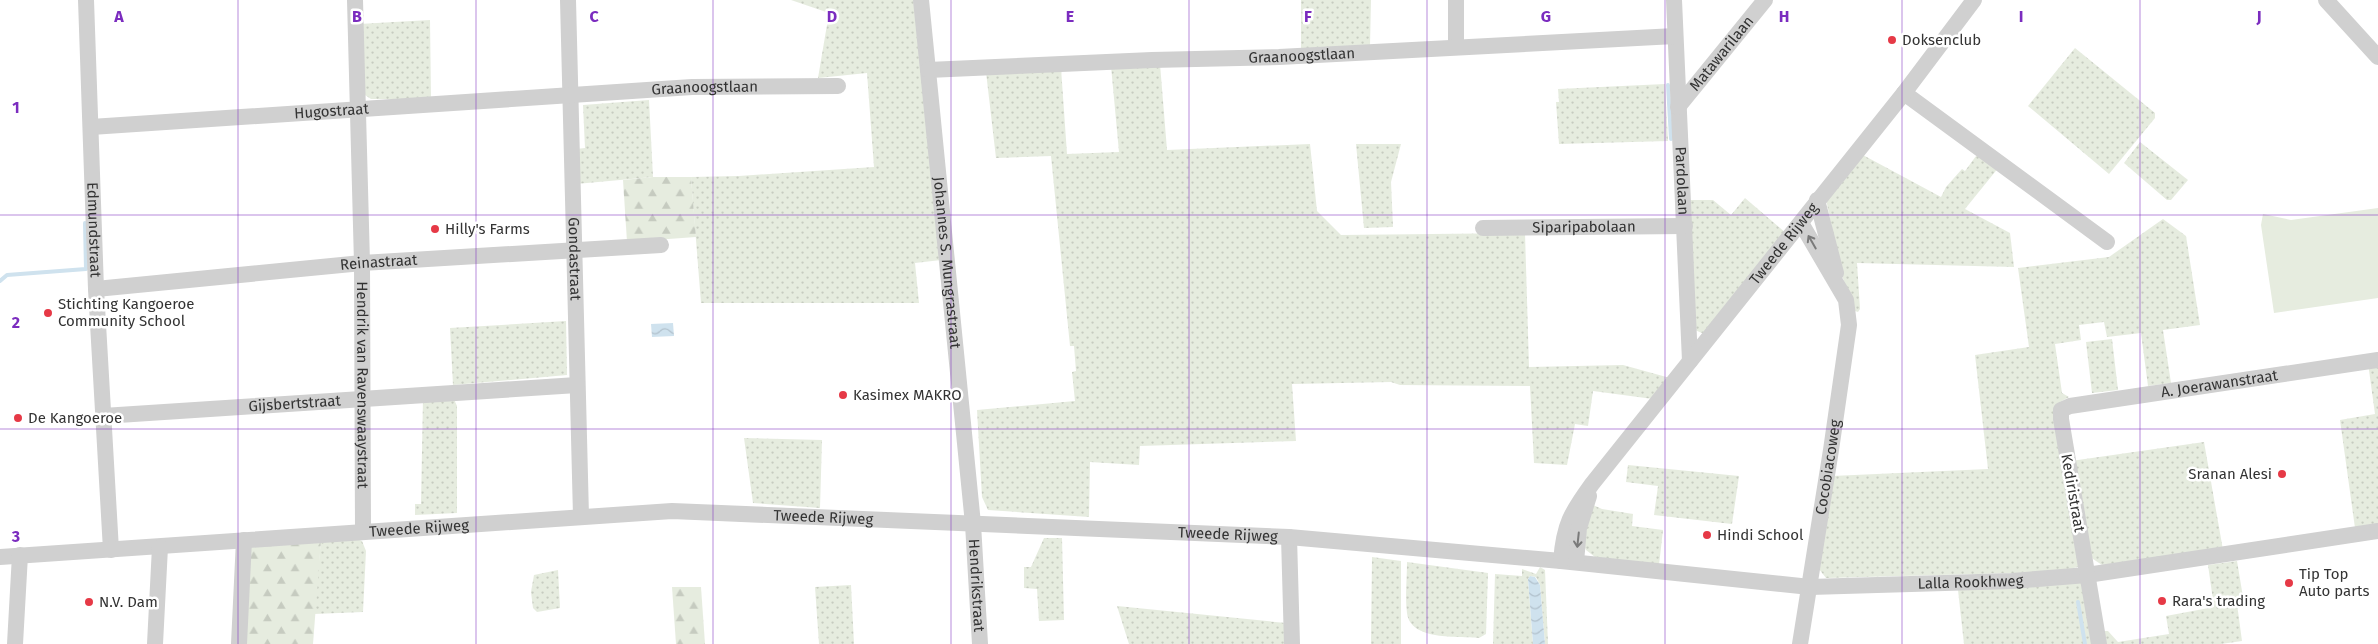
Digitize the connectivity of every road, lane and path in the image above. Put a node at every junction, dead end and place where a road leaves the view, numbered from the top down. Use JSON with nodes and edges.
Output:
{"nodes":[{"id":1,"x":86,"y":0,"type":"edge"},
{"id":2,"x":355,"y":0,"type":"edge"},
{"id":3,"x":568,"y":0,"type":"edge"},
{"id":4,"x":921,"y":0,"type":"edge"},
{"id":5,"x":1456,"y":0,"type":"edge"},
{"id":6,"x":1674,"y":0,"type":"edge"},
{"id":7,"x":1764,"y":0,"type":"edge"},
{"id":8,"x":1974,"y":0,"type":"edge"},
{"id":9,"x":2326,"y":0,"type":"edge"},
{"id":10,"x":1675,"y":36,"type":"junction"},
{"id":11,"x":1456,"y":47,"type":"junction"},
{"id":12,"x":2378,"y":57,"type":"edge"},
{"id":13,"x":928,"y":70,"type":"junction"},
{"id":14,"x":838,"y":86,"type":"dead end"},
{"id":15,"x":1904,"y":93,"type":"junction"},
{"id":16,"x":572,"y":94,"type":"junction"},
{"id":17,"x":1678,"y":107,"type":"junction"},
{"id":18,"x":358,"y":108,"type":"junction"},
{"id":19,"x":91,"y":127,"type":"junction"},
{"id":20,"x":1818,"y":200,"type":"junction"},
{"id":21,"x":1801,"y":223,"type":"junction"},
{"id":22,"x":1685,"y":226,"type":"junction"},
{"id":23,"x":1483,"y":228,"type":"dead end"},
{"id":24,"x":2108,"y":242,"type":"dead end"},
{"id":25,"x":661,"y":245,"type":"dead end"},
{"id":26,"x":573,"y":252,"type":"junction"},
{"id":27,"x":362,"y":263,"type":"junction"},
{"id":28,"x":96,"y":288,"type":"junction"},
{"id":29,"x":1841,"y":292,"type":"junction"},
{"id":30,"x":2378,"y":360,"type":"edge"},
{"id":31,"x":1690,"y":361,"type":"junction"},
{"id":32,"x":577,"y":385,"type":"junction"},
{"id":33,"x":364,"y":399,"type":"junction"},
{"id":34,"x":2061,"y":410,"type":"joint"},
{"id":35,"x":103,"y":416,"type":"junction"},
{"id":36,"x":581,"y":516,"type":"junction"},
{"id":37,"x":973,"y":524,"type":"junction"},
{"id":38,"x":362,"y":531,"type":"junction"},
{"id":39,"x":2378,"y":531,"type":"edge"},
{"id":40,"x":1289,"y":537,"type":"junction"},
{"id":41,"x":244,"y":540,"type":"junction"},
{"id":42,"x":160,"y":547,"type":"junction"},
{"id":43,"x":111,"y":550,"type":"junction"},
{"id":44,"x":20,"y":555,"type":"junction"},
{"id":45,"x":0,"y":557,"type":"edge"},
{"id":46,"x":1569,"y":561,"type":"junction"},
{"id":47,"x":2087,"y":575,"type":"junction"},
{"id":48,"x":1810,"y":587,"type":"junction"},
{"id":49,"x":14,"y":644,"type":"edge"},
{"id":50,"x":156,"y":644,"type":"edge"},
{"id":51,"x":239,"y":644,"type":"edge"},
{"id":52,"x":980,"y":644,"type":"edge"},
{"id":53,"x":1292,"y":644,"type":"edge"},
{"id":54,"x":1800,"y":644,"type":"edge"},
{"id":55,"x":2099,"y":644,"type":"edge"}],
"edges":[{"from":1,"to":19,"type":"street","name":"Edmundstraat"},
{"from":2,"to":18,"type":"street","name":"Hendrik van Ravenswaaystraat"},
{"from":3,"to":16,"type":"street","name":"Gondastraat"},
{"from":4,"to":13,"type":"street","name":"Johannes S. Mungrastraat"},
{"from":5,"to":11,"type":"street"},
{"from":6,"to":10,"type":"street","name":"Pardolaan"},
{"from":7,"to":17,"type":"street","name":"Matawarilaan"},
{"from":8,"to":15,"type":"street","name":"Tweede Rijweg"},
{"from":9,"to":12,"type":"street"},
{"from":10,"to":11,"type":"street","name":"Graanoogstlaan"},
{"from":10,"to":17,"type":"street","name":"Pardolaan"},
{"from":11,"to":13,"type":"street","name":"Graanoogstlaan"},
{"from":13,"to":37,"type":"street","name":"Johannes S. Mungrastraat"},
{"from":14,"to":16,"type":"street","name":"Graanoogstlaan"},
{"from":15,"to":20,"type":"street","name":"Tweede Rijweg"},
{"from":15,"to":24,"type":"street"},
{"from":16,"to":18,"type":"street","name":"Hugostraat"},
{"from":16,"to":26,"type":"street","name":"Gondastraat"},
{"from":17,"to":22,"type":"street","name":"Pardolaan"},
{"from":18,"to":19,"type":"street","name":"Hugostraat"},
{"from":18,"to":27,"type":"street","name":"Hendrik van Ravenswaaystraat"},
{"from":19,"to":28,"type":"street","name":"Edmundstraat"},
{"from":20,"to":21,"type":"street","name":"Tweede Rijweg"},
{"from":20,"to":29,"type":"street","name":"Cocobiacoweg"},
{"from":29,"to":21,"type":"street","name":"Cocobiacoweg","one_way":true},
{"from":21,"to":31,"type":"street","name":"Tweede Rijweg"},
{"from":22,"to":23,"type":"street","name":"Siparipabolaan"},
{"from":22,"to":31,"type":"street","name":"Pardolaan"},
{"from":25,"to":26,"type":"street","name":"Reinastraat"},
{"from":26,"to":27,"type":"street","name":"Reinastraat"},
{"from":26,"to":32,"type":"street","name":"Gondastraat"},
{"from":27,"to":28,"type":"street","name":"Reinastraat"},
{"from":27,"to":33,"type":"street","name":"Hendrik van Ravenswaaystraat"},
{"from":28,"to":35,"type":"street","name":"Edmundstraat"},
{"from":29,"to":48,"type":"street","name":"Cocobiacoweg"},
{"from":30,"to":34,"type":"street","name":"A. Joerawanstraat"},
{"from":31,"to":46,"type":"street","name":"Tweede Rijweg"},
{"from":32,"to":33,"type":"street","name":"Gijsbertstraat"},
{"from":32,"to":36,"type":"street","name":"Gondastraat"},
{"from":33,"to":35,"type":"street","name":"Gijsbertstraat"},
{"from":33,"to":38,"type":"street","name":"Hendrik van Ravenswaaystraat"},
{"from":34,"to":47,"type":"street","name":"Kediristraat"},
{"from":35,"to":43,"type":"street","name":"Edmundstraat"},
{"from":36,"to":37,"type":"street","name":"Tweede Rijweg"},
{"from":36,"to":38,"type":"street","name":"Tweede Rijweg"},
{"from":37,"to":40,"type":"street","name":"Tweede Rijweg"},
{"from":37,"to":52,"type":"street","name":"Hendrikstraat"},
{"from":38,"to":41,"type":"street","name":"Tweede Rijweg"},
{"from":39,"to":47,"type":"street","name":"Lalla Rookhweg"},
{"from":40,"to":46,"type":"street","name":"Tweede Rijweg"},
{"from":40,"to":53,"type":"street"},
{"from":41,"to":42,"type":"street","name":"Tweede Rijweg"},
{"from":41,"to":51,"type":"street"},
{"from":42,"to":43,"type":"street","name":"Tweede Rijweg"},
{"from":42,"to":50,"type":"street"},
{"from":43,"to":44,"type":"street","name":"Tweede Rijweg"},
{"from":44,"to":45,"type":"street","name":"Tweede Rijweg"},
{"from":44,"to":49,"type":"street"},
{"from":46,"to":48,"type":"street","name":"Lalla Rookhweg"},
{"from":47,"to":48,"type":"street","name":"Lalla Rookhweg"},
{"from":47,"to":55,"type":"street","name":"Kediristraat"},
{"from":48,"to":54,"type":"street","name":"Cocobiacoweg"}]}
